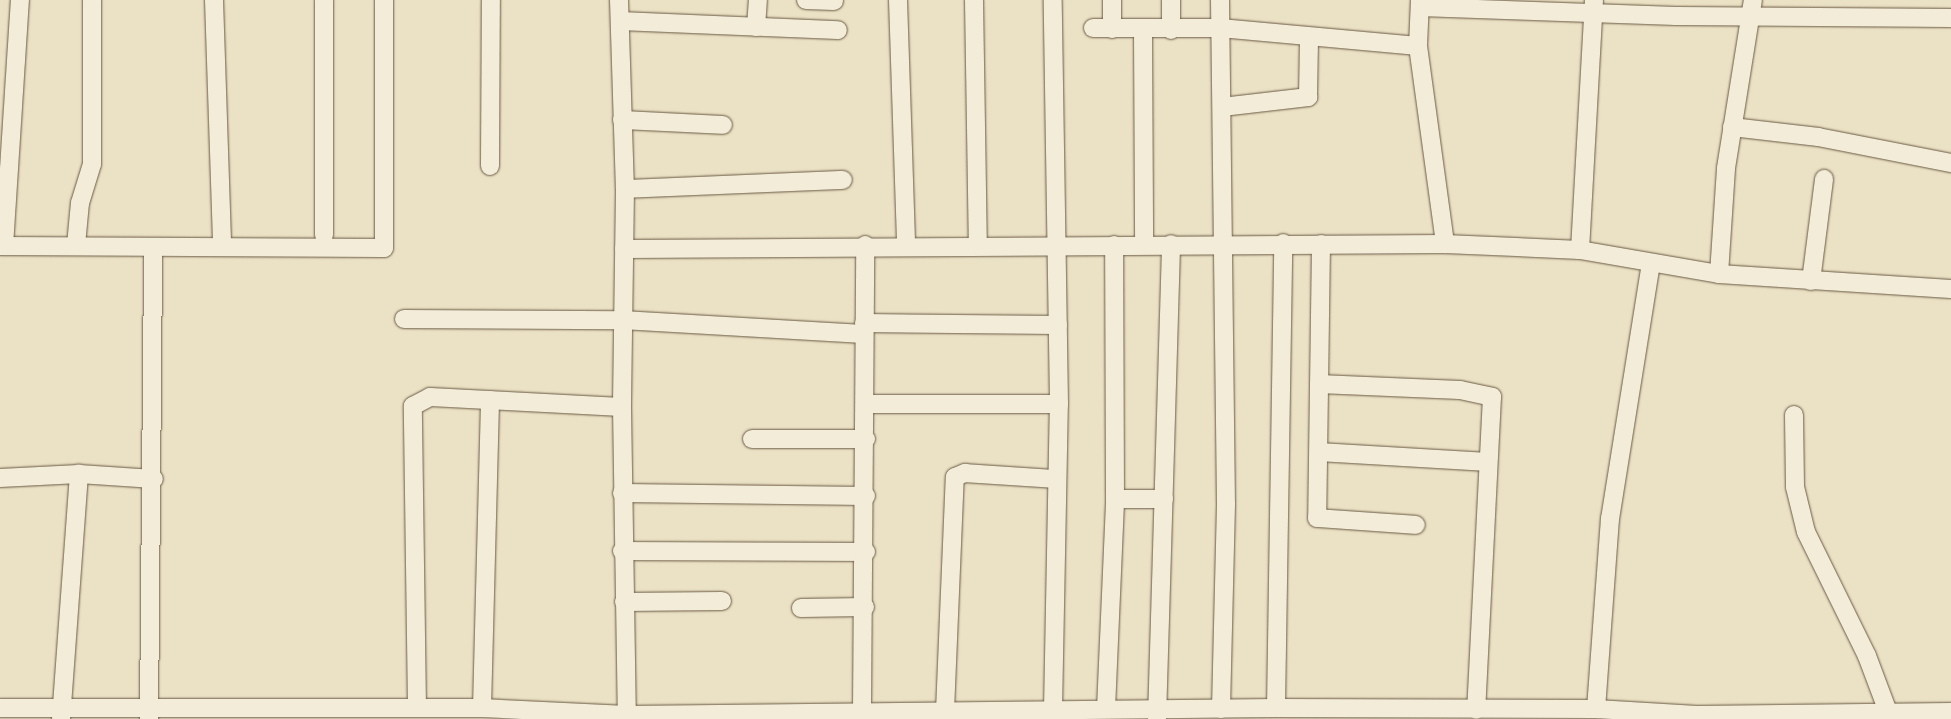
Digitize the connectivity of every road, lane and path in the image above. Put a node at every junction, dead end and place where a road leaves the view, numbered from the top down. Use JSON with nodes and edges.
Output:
{"nodes":[{"id":1,"x":20,"y":0,"type":"edge"},
{"id":2,"x":92,"y":0,"type":"edge"},
{"id":3,"x":214,"y":0,"type":"edge"},
{"id":4,"x":324,"y":0,"type":"edge"},
{"id":5,"x":384,"y":0,"type":"edge"},
{"id":6,"x":491,"y":0,"type":"edge"},
{"id":7,"x":619,"y":0,"type":"edge"},
{"id":8,"x":758,"y":0,"type":"edge"},
{"id":9,"x":806,"y":0,"type":"edge"},
{"id":10,"x":834,"y":0,"type":"edge"},
{"id":11,"x":898,"y":0,"type":"edge"},
{"id":12,"x":974,"y":0,"type":"edge"},
{"id":13,"x":1053,"y":0,"type":"edge"},
{"id":14,"x":1112,"y":0,"type":"edge"},
{"id":15,"x":1171,"y":0,"type":"edge"},
{"id":16,"x":1220,"y":0,"type":"edge"},
{"id":17,"x":1420,"y":4,"type":"edge"},
{"id":18,"x":1593,"y":6,"type":"edge"},
{"id":19,"x":1751,"y":8,"type":"edge"},
{"id":20,"x":1951,"y":18,"type":"edge"},
{"id":21,"x":620,"y":21,"type":"junction"},
{"id":22,"x":756,"y":27,"type":"junction"},
{"id":23,"x":1093,"y":28,"type":"dead end"},
{"id":24,"x":1220,"y":28,"type":"junction"},
{"id":25,"x":1112,"y":29,"type":"junction"},
{"id":26,"x":838,"y":30,"type":"dead end"},
{"id":27,"x":1143,"y":30,"type":"junction"},
{"id":28,"x":1171,"y":30,"type":"junction"},
{"id":29,"x":1310,"y":38,"type":"junction"},
{"id":30,"x":1418,"y":46,"type":"junction"},
{"id":31,"x":1222,"y":107,"type":"junction"},
{"id":32,"x":622,"y":120,"type":"junction"},
{"id":33,"x":723,"y":125,"type":"dead end"},
{"id":34,"x":1732,"y":127,"type":"junction"},
{"id":35,"x":1951,"y":163,"type":"edge"},
{"id":36,"x":490,"y":166,"type":"dead end"},
{"id":37,"x":1824,"y":179,"type":"dead end"},
{"id":38,"x":843,"y":180,"type":"dead end"},
{"id":39,"x":625,"y":189,"type":"junction"},
{"id":40,"x":324,"y":235,"type":"dead end"},
{"id":41,"x":1058,"y":243,"type":"junction"},
{"id":42,"x":1283,"y":243,"type":"junction"},
{"id":43,"x":906,"y":244,"type":"junction"},
{"id":44,"x":978,"y":244,"type":"junction"},
{"id":45,"x":1114,"y":244,"type":"junction"},
{"id":46,"x":1144,"y":244,"type":"junction"},
{"id":47,"x":1171,"y":244,"type":"junction"},
{"id":48,"x":1222,"y":244,"type":"junction"},
{"id":49,"x":1321,"y":244,"type":"junction"},
{"id":50,"x":1445,"y":244,"type":"junction"},
{"id":51,"x":76,"y":245,"type":"junction"},
{"id":52,"x":865,"y":245,"type":"junction"},
{"id":53,"x":2,"y":246,"type":"edge"},
{"id":54,"x":222,"y":246,"type":"junction"},
{"id":55,"x":153,"y":247,"type":"junction"},
{"id":56,"x":624,"y":249,"type":"junction"},
{"id":57,"x":1580,"y":250,"type":"junction"},
{"id":58,"x":1651,"y":264,"type":"junction"},
{"id":59,"x":1718,"y":274,"type":"junction"},
{"id":60,"x":1811,"y":281,"type":"junction"},
{"id":61,"x":1951,"y":289,"type":"edge"},
{"id":62,"x":404,"y":319,"type":"dead end"},
{"id":63,"x":622,"y":320,"type":"junction"},
{"id":64,"x":1058,"y":325,"type":"junction"},
{"id":65,"x":864,"y":328,"type":"junction"},
{"id":66,"x":1318,"y":384,"type":"junction"},
{"id":67,"x":490,"y":400,"type":"junction"},
{"id":68,"x":867,"y":404,"type":"junction"},
{"id":69,"x":1059,"y":404,"type":"junction"},
{"id":70,"x":622,"y":407,"type":"junction"},
{"id":71,"x":1794,"y":415,"type":"dead end"},
{"id":72,"x":752,"y":439,"type":"dead end"},
{"id":73,"x":866,"y":439,"type":"junction"},
{"id":74,"x":1318,"y":452,"type":"junction"},
{"id":75,"x":1488,"y":462,"type":"junction"},
{"id":76,"x":79,"y":474,"type":"junction"},
{"id":77,"x":0,"y":478,"type":"edge"},
{"id":78,"x":154,"y":479,"type":"junction"},
{"id":79,"x":1056,"y":479,"type":"junction"},
{"id":80,"x":622,"y":493,"type":"junction"},
{"id":81,"x":866,"y":496,"type":"junction"},
{"id":82,"x":1115,"y":499,"type":"junction"},
{"id":83,"x":1164,"y":499,"type":"junction"},
{"id":84,"x":1416,"y":525,"type":"dead end"},
{"id":85,"x":622,"y":551,"type":"junction"},
{"id":86,"x":866,"y":552,"type":"junction"},
{"id":87,"x":722,"y":601,"type":"dead end"},
{"id":88,"x":624,"y":602,"type":"junction"},
{"id":89,"x":865,"y":607,"type":"junction"},
{"id":90,"x":801,"y":608,"type":"dead end"},
{"id":91,"x":0,"y":708,"type":"edge"},
{"id":92,"x":417,"y":708,"type":"junction"},
{"id":93,"x":1596,"y":709,"type":"junction"},
{"id":94,"x":1053,"y":710,"type":"junction"},
{"id":95,"x":1476,"y":710,"type":"junction"},
{"id":96,"x":945,"y":711,"type":"junction"},
{"id":97,"x":62,"y":712,"type":"edge"},
{"id":98,"x":472,"y":712,"type":"edge"},
{"id":99,"x":1096,"y":712,"type":"edge"},
{"id":100,"x":1212,"y":712,"type":"edge"},
{"id":101,"x":1266,"y":712,"type":"edge"},
{"id":102,"x":1888,"y":712,"type":"junction"},
{"id":103,"x":1951,"y":712,"type":"edge"},
{"id":104,"x":307,"y":713,"type":"edge"},
{"id":105,"x":361,"y":713,"type":"edge"},
{"id":106,"x":862,"y":713,"type":"junction"},
{"id":107,"x":250,"y":714,"type":"edge"},
{"id":108,"x":1157,"y":714,"type":"edge"},
{"id":109,"x":1537,"y":714,"type":"edge"},
{"id":110,"x":149,"y":715,"type":"edge"},
{"id":111,"x":1320,"y":715,"type":"edge"},
{"id":112,"x":1850,"y":715,"type":"edge"},
{"id":113,"x":627,"y":717,"type":"edge"},
{"id":114,"x":1697,"y":717,"type":"edge"}],
"edges":[{"from":1,"to":53,"type":"street"},
{"from":2,"to":51,"type":"street"},
{"from":3,"to":54,"type":"street"},
{"from":4,"to":40,"type":"street"},
{"from":5,"to":54,"type":"street"},
{"from":6,"to":36,"type":"street"},
{"from":7,"to":21,"type":"street"},
{"from":8,"to":22,"type":"street"},
{"from":9,"to":10,"type":"street"},
{"from":11,"to":43,"type":"street"},
{"from":12,"to":44,"type":"street"},
{"from":13,"to":41,"type":"street"},
{"from":14,"to":25,"type":"street"},
{"from":15,"to":28,"type":"street"},
{"from":16,"to":24,"type":"street"},
{"from":17,"to":18,"type":"street"},
{"from":17,"to":30,"type":"street"},
{"from":18,"to":19,"type":"street"},
{"from":18,"to":57,"type":"street"},
{"from":19,"to":20,"type":"street"},
{"from":19,"to":34,"type":"street"},
{"from":21,"to":22,"type":"street"},
{"from":21,"to":32,"type":"street"},
{"from":22,"to":26,"type":"street"},
{"from":23,"to":25,"type":"street"},
{"from":24,"to":28,"type":"street"},
{"from":24,"to":29,"type":"street"},
{"from":24,"to":31,"type":"street"},
{"from":25,"to":27,"type":"street"},
{"from":27,"to":28,"type":"street"},
{"from":27,"to":46,"type":"street"},
{"from":29,"to":30,"type":"street"},
{"from":29,"to":31,"type":"street"},
{"from":30,"to":50,"type":"street"},
{"from":31,"to":48,"type":"street"},
{"from":32,"to":33,"type":"street"},
{"from":32,"to":39,"type":"street"},
{"from":34,"to":35,"type":"street"},
{"from":34,"to":59,"type":"street"},
{"from":37,"to":60,"type":"street"},
{"from":38,"to":39,"type":"street"},
{"from":39,"to":56,"type":"street"},
{"from":41,"to":44,"type":"street"},
{"from":41,"to":45,"type":"street"},
{"from":41,"to":64,"type":"street"},
{"from":42,"to":48,"type":"street"},
{"from":42,"to":49,"type":"street"},
{"from":42,"to":101,"type":"street"},
{"from":43,"to":44,"type":"street"},
{"from":43,"to":52,"type":"street"},
{"from":45,"to":46,"type":"street"},
{"from":45,"to":82,"type":"street"},
{"from":46,"to":47,"type":"street"},
{"from":47,"to":48,"type":"street"},
{"from":47,"to":83,"type":"street"},
{"from":48,"to":100,"type":"street"},
{"from":49,"to":50,"type":"street"},
{"from":49,"to":66,"type":"street"},
{"from":50,"to":57,"type":"street"},
{"from":51,"to":53,"type":"street"},
{"from":51,"to":55,"type":"street"},
{"from":52,"to":56,"type":"street"},
{"from":52,"to":65,"type":"street"},
{"from":54,"to":55,"type":"street"},
{"from":55,"to":78,"type":"street"},
{"from":56,"to":63,"type":"street"},
{"from":57,"to":58,"type":"street"},
{"from":58,"to":59,"type":"street"},
{"from":58,"to":93,"type":"street"},
{"from":59,"to":60,"type":"street"},
{"from":60,"to":61,"type":"street"},
{"from":62,"to":63,"type":"street"},
{"from":63,"to":65,"type":"street"},
{"from":63,"to":70,"type":"street"},
{"from":64,"to":65,"type":"street"},
{"from":64,"to":69,"type":"street"},
{"from":65,"to":68,"type":"street"},
{"from":66,"to":74,"type":"street"},
{"from":66,"to":75,"type":"street"},
{"from":67,"to":70,"type":"street"},
{"from":67,"to":92,"type":"street"},
{"from":67,"to":98,"type":"street"},
{"from":68,"to":69,"type":"street"},
{"from":68,"to":73,"type":"street"},
{"from":69,"to":79,"type":"street"},
{"from":70,"to":80,"type":"street"},
{"from":71,"to":102,"type":"street"},
{"from":72,"to":73,"type":"street"},
{"from":73,"to":81,"type":"street"},
{"from":74,"to":75,"type":"street"},
{"from":74,"to":84,"type":"street"},
{"from":75,"to":95,"type":"street"},
{"from":76,"to":77,"type":"street"},
{"from":76,"to":78,"type":"street"},
{"from":76,"to":97,"type":"street"},
{"from":78,"to":110,"type":"street"},
{"from":79,"to":94,"type":"street"},
{"from":79,"to":96,"type":"street"},
{"from":80,"to":81,"type":"street"},
{"from":80,"to":85,"type":"street"},
{"from":81,"to":86,"type":"street"},
{"from":82,"to":83,"type":"street"},
{"from":82,"to":99,"type":"street"},
{"from":83,"to":108,"type":"street"},
{"from":85,"to":86,"type":"street"},
{"from":85,"to":88,"type":"street"},
{"from":86,"to":89,"type":"street"},
{"from":87,"to":88,"type":"street"},
{"from":88,"to":113,"type":"street"},
{"from":89,"to":90,"type":"street"},
{"from":89,"to":106,"type":"street"},
{"from":91,"to":97,"type":"street"},
{"from":92,"to":98,"type":"street"},
{"from":92,"to":105,"type":"street"},
{"from":93,"to":109,"type":"street"},
{"from":93,"to":114,"type":"street"},
{"from":94,"to":96,"type":"street"},
{"from":94,"to":99,"type":"street"},
{"from":95,"to":109,"type":"street"},
{"from":95,"to":111,"type":"street"},
{"from":96,"to":106,"type":"street"},
{"from":97,"to":110,"type":"street"},
{"from":98,"to":113,"type":"street"},
{"from":99,"to":108,"type":"street"},
{"from":100,"to":101,"type":"street"},
{"from":100,"to":108,"type":"street"},
{"from":101,"to":111,"type":"street"},
{"from":102,"to":103,"type":"street"},
{"from":102,"to":112,"type":"street"},
{"from":104,"to":105,"type":"street"},
{"from":104,"to":107,"type":"street"},
{"from":106,"to":113,"type":"street"},
{"from":107,"to":110,"type":"street"},
{"from":112,"to":114,"type":"street"}]}
